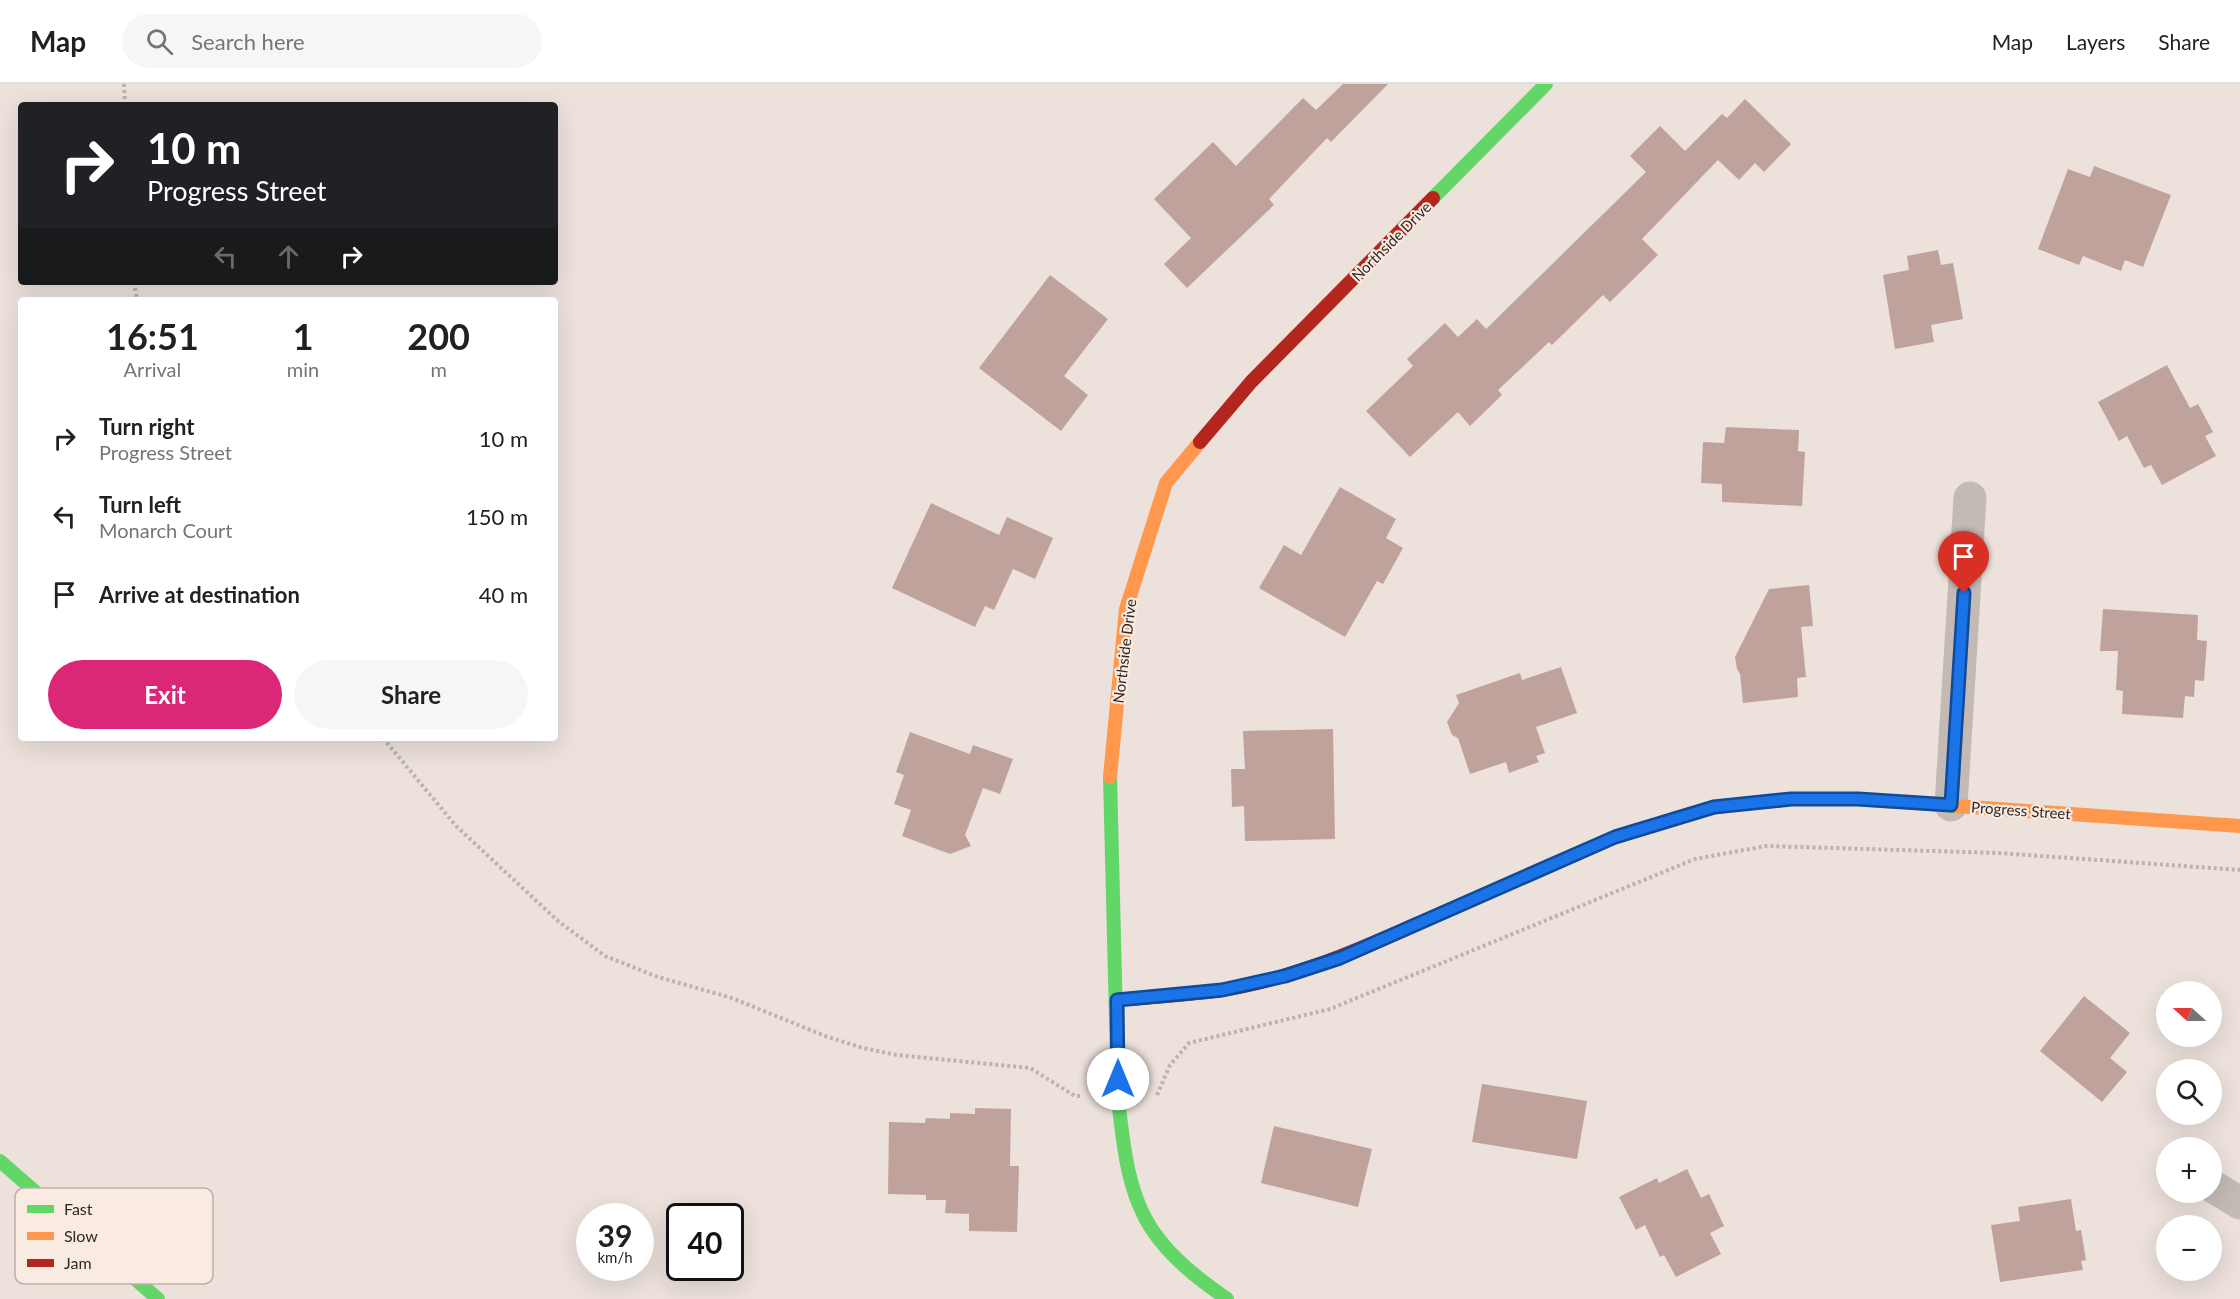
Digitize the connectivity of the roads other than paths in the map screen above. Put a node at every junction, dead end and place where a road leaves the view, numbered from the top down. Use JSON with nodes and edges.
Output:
{"nodes":[{"id":1,"x":1546,"y":84,"type":"edge"},
{"id":2,"x":1970,"y":498,"type":"dead end"},
{"id":3,"x":1951,"y":805,"type":"junction"},
{"id":4,"x":2240,"y":826,"type":"edge"},
{"id":5,"x":1117,"y":1000,"type":"junction"},
{"id":6,"x":0,"y":1161,"type":"edge"},
{"id":7,"x":31,"y":1188,"type":"edge"},
{"id":8,"x":2222,"y":1192,"type":"edge"},
{"id":9,"x":2240,"y":1203,"type":"edge"},
{"id":10,"x":141,"y":1284,"type":"edge"},
{"id":11,"x":158,"y":1299,"type":"edge"},
{"id":12,"x":1227,"y":1299,"type":"edge"}],
"edges":[{"from":1,"to":5,"type":"main road","name":"Northside Drive"},
{"from":2,"to":3,"type":"street"},
{"from":3,"to":4,"type":"main road","name":"Progress Street"},
{"from":3,"to":5,"type":"main road","name":"Progress Street"},
{"from":5,"to":12,"type":"main road","name":"Northside Drive"},
{"from":6,"to":7,"type":"main road"},
{"from":8,"to":9,"type":"street"},
{"from":10,"to":11,"type":"main road"}]}
